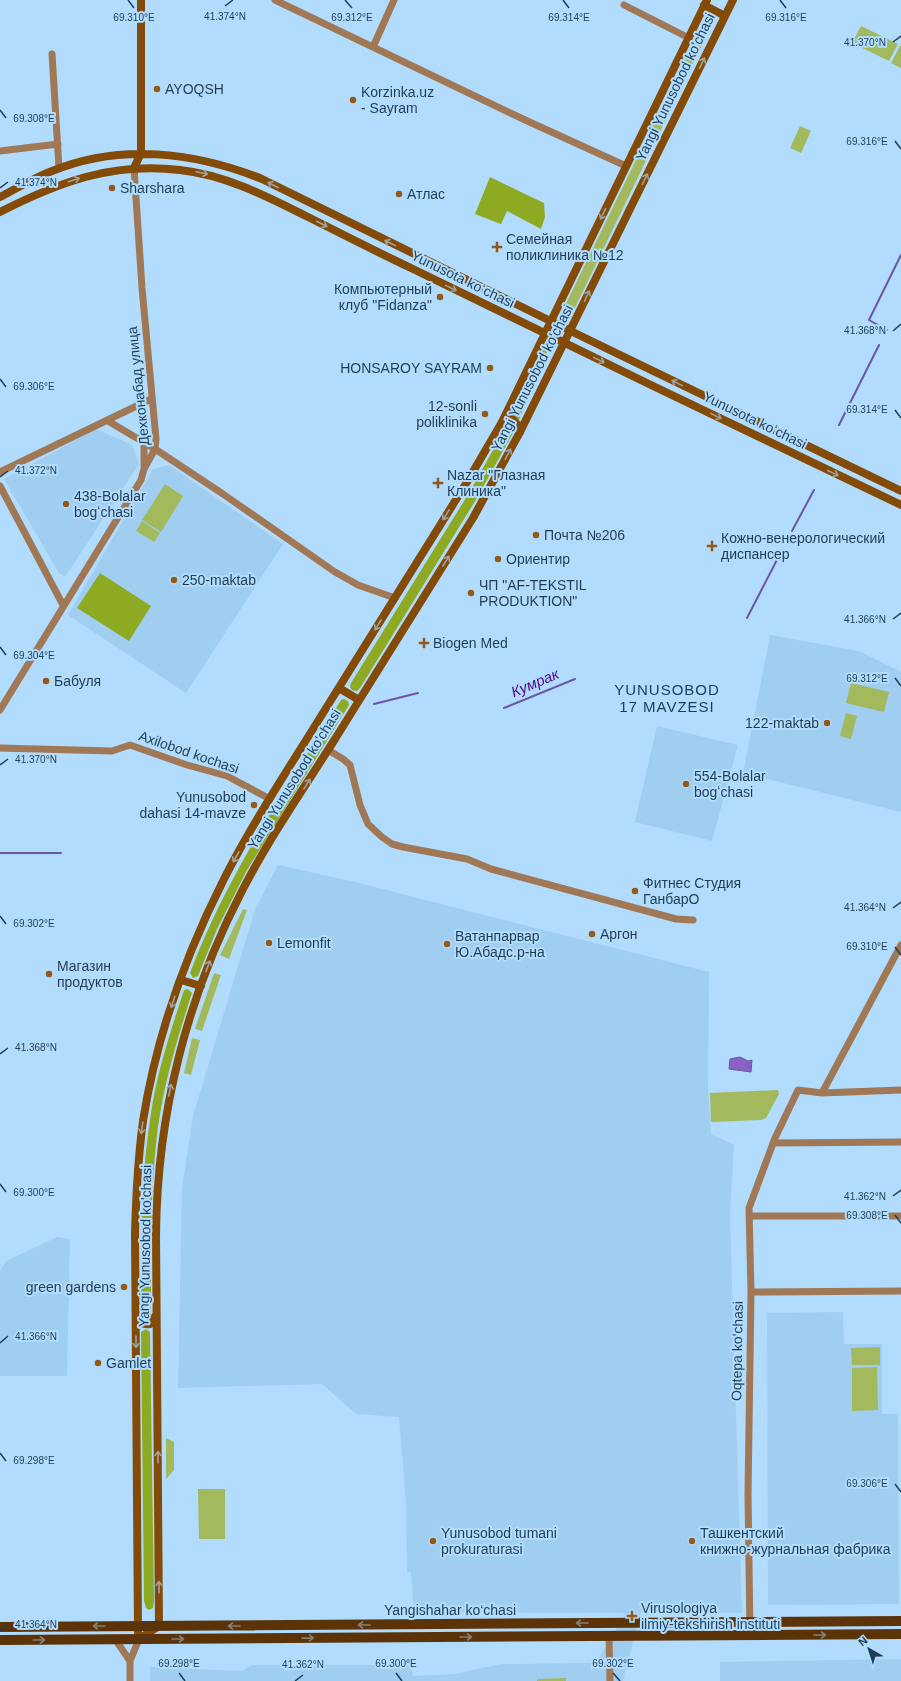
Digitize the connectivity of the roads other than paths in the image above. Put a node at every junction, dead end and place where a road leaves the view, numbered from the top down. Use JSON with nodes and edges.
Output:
{"nodes":[{"id":1,"x":140,"y":0,"type":"edge"},
{"id":2,"x":275,"y":0,"type":"edge"},
{"id":3,"x":394,"y":0,"type":"edge"},
{"id":4,"x":733,"y":0,"type":"edge"},
{"id":5,"x":706,"y":3,"type":"edge"},
{"id":6,"x":624,"y":5,"type":"dead end"},
{"id":7,"x":725,"y":16,"type":"junction"},
{"id":8,"x":688,"y":38,"type":"junction"},
{"id":9,"x":373,"y":47,"type":"junction"},
{"id":10,"x":52,"y":54,"type":"dead end"},
{"id":11,"x":58,"y":144,"type":"junction"},
{"id":12,"x":0,"y":151,"type":"edge"},
{"id":13,"x":141,"y":153,"type":"junction"},
{"id":14,"x":626,"y":166,"type":"junction"},
{"id":15,"x":59,"y":168,"type":"junction"},
{"id":16,"x":134,"y":168,"type":"junction"},
{"id":17,"x":149,"y":168,"type":"junction"},
{"id":18,"x":0,"y":197,"type":"edge"},
{"id":19,"x":0,"y":212,"type":"edge"},
{"id":20,"x":551,"y":321,"type":"junction"},
{"id":21,"x":570,"y":331,"type":"junction"},
{"id":22,"x":545,"y":333,"type":"junction"},
{"id":23,"x":564,"y":343,"type":"junction"},
{"id":24,"x":151,"y":399,"type":"junction"},
{"id":25,"x":108,"y":421,"type":"junction"},
{"id":26,"x":502,"y":422,"type":"junction"},
{"id":27,"x":520,"y":432,"type":"junction"},
{"id":28,"x":144,"y":443,"type":"junction"},
{"id":29,"x":155,"y":449,"type":"junction"},
{"id":30,"x":144,"y":468,"type":"junction"},
{"id":31,"x":0,"y":472,"type":"edge"},
{"id":32,"x":0,"y":486,"type":"edge"},
{"id":33,"x":901,"y":491,"type":"edge"},
{"id":34,"x":901,"y":505,"type":"edge"},
{"id":35,"x":395,"y":598,"type":"junction"},
{"id":36,"x":63,"y":605,"type":"junction"},
{"id":37,"x":339,"y":688,"type":"junction"},
{"id":38,"x":359,"y":700,"type":"junction"},
{"id":39,"x":0,"y":710,"type":"edge"},
{"id":40,"x":0,"y":748,"type":"edge"},
{"id":41,"x":328,"y":750,"type":"junction"},
{"id":42,"x":270,"y":799,"type":"junction"},
{"id":43,"x":693,"y":920,"type":"dead end"},
{"id":44,"x":901,"y":945,"type":"edge"},
{"id":45,"x":181,"y":980,"type":"junction"},
{"id":46,"x":201,"y":986,"type":"junction"},
{"id":47,"x":900,"y":1088,"type":"edge"},
{"id":48,"x":822,"y":1093,"type":"junction"},
{"id":49,"x":901,"y":1142,"type":"edge"},
{"id":50,"x":773,"y":1143,"type":"junction"},
{"id":51,"x":749,"y":1216,"type":"junction"},
{"id":52,"x":901,"y":1216,"type":"edge"},
{"id":53,"x":901,"y":1291,"type":"edge"},
{"id":54,"x":751,"y":1292,"type":"junction"},
{"id":55,"x":156,"y":1315,"type":"junction"},
{"id":56,"x":136,"y":1318,"type":"junction"},
{"id":57,"x":901,"y":1621,"type":"edge"},
{"id":58,"x":750,"y":1622,"type":"junction"},
{"id":59,"x":797,"y":1622,"type":"junction"},
{"id":60,"x":608,"y":1623,"type":"junction"},
{"id":61,"x":438,"y":1624,"type":"junction"},
{"id":62,"x":138,"y":1626,"type":"junction"},
{"id":63,"x":159,"y":1626,"type":"junction"},
{"id":64,"x":0,"y":1627,"type":"edge"},
{"id":65,"x":0,"y":1632,"type":"edge"},
{"id":66,"x":901,"y":1634,"type":"edge"},
{"id":67,"x":750,"y":1635,"type":"junction"},
{"id":68,"x":797,"y":1635,"type":"junction"},
{"id":69,"x":0,"y":1636,"type":"edge"},
{"id":70,"x":609,"y":1636,"type":"junction"},
{"id":71,"x":438,"y":1637,"type":"junction"},
{"id":72,"x":115,"y":1639,"type":"junction"},
{"id":73,"x":138,"y":1639,"type":"junction"},
{"id":74,"x":0,"y":1640,"type":"edge"},
{"id":75,"x":130,"y":1661,"type":"junction"},
{"id":76,"x":130,"y":1681,"type":"edge"},
{"id":77,"x":610,"y":1681,"type":"edge"}],
"edges":[{"from":1,"to":13,"type":"main road"},
{"from":2,"to":9,"type":"street"},
{"from":3,"to":9,"type":"street"},
{"from":4,"to":7,"type":"main road","name":"Yangi Yunusobod ko'chasi"},
{"from":5,"to":7,"type":"main road"},
{"from":5,"to":8,"type":"main road","name":"Yangi Yunusobod ko'chasi"},
{"from":6,"to":8,"type":"street"},
{"from":21,"to":7,"type":"main road","name":"Yangi Yunusobod ko'chasi","one_way":true},
{"from":8,"to":14,"type":"main road","name":"Yangi Yunusobod ko'chasi"},
{"from":9,"to":14,"type":"street"},
{"from":10,"to":11,"type":"street"},
{"from":11,"to":12,"type":"street"},
{"from":11,"to":15,"type":"street"},
{"from":13,"to":15,"type":"main road","name":"Yunusota koʻchasi"},
{"from":13,"to":16,"type":"main road","name":"Дехконабад улица"},
{"from":13,"to":17,"type":"main road"},
{"from":20,"to":13,"type":"main road","name":"Yunusota koʻchasi","one_way":true},
{"from":14,"to":20,"type":"main road","name":"Yangi Yunusobod ko'chasi","one_way":true},
{"from":15,"to":18,"type":"main road","name":"Yunusota koʻchasi"},
{"from":16,"to":17,"type":"main road","name":"Yunusota koʻchasi"},
{"from":19,"to":16,"type":"main road","name":"Yunusota koʻchasi","one_way":true},
{"from":16,"to":24,"type":"street","name":"Дехконабад улица"},
{"from":17,"to":22,"type":"main road","name":"Yunusota koʻchasi","one_way":true},
{"from":20,"to":21,"type":"main road","name":"Yunusota koʻchasi"},
{"from":20,"to":22,"type":"main road","name":"Yangi Yunusobod ko'chasi"},
{"from":21,"to":23,"type":"main road","name":"Yangi Yunusobod ko'chasi"},
{"from":33,"to":21,"type":"main road","name":"Yunusota koʻchasi","one_way":true},
{"from":22,"to":23,"type":"main road","name":"Yunusota koʻchasi"},
{"from":22,"to":26,"type":"main road","name":"Yangi Yunusobod ko'chasi"},
{"from":23,"to":27,"type":"main road","name":"Yangi Yunusobod ko'chasi"},
{"from":23,"to":34,"type":"main road","name":"Yunusota koʻchasi","one_way":true},
{"from":24,"to":25,"type":"street"},
{"from":24,"to":29,"type":"street","name":"Дехконабад улица"},
{"from":25,"to":28,"type":"street"},
{"from":25,"to":31,"type":"street"},
{"from":26,"to":27,"type":"main road"},
{"from":26,"to":35,"type":"main road","name":"Yangi Yunusobod ko'chasi","one_way":true},
{"from":38,"to":27,"type":"main road","name":"Yangi Yunusobod ko'chasi","one_way":true},
{"from":28,"to":29,"type":"street"},
{"from":28,"to":30,"type":"street"},
{"from":29,"to":30,"type":"street"},
{"from":29,"to":35,"type":"street","name":"Дехконабад улица"},
{"from":30,"to":36,"type":"street"},
{"from":32,"to":36,"type":"street"},
{"from":35,"to":37,"type":"main road","name":"Yangi Yunusobod ko'chasi","one_way":true},
{"from":36,"to":39,"type":"street"},
{"from":37,"to":38,"type":"main road"},
{"from":37,"to":42,"type":"main road","name":"Yangi Yunusobod ko'chasi"},
{"from":38,"to":41,"type":"main road","name":"Yangi Yunusobod ko'chasi"},
{"from":40,"to":42,"type":"street","name":"Axilobod kochasi"},
{"from":41,"to":43,"type":"street"},
{"from":46,"to":41,"type":"main road","name":"Yangi Yunusobod ko'chasi","one_way":true},
{"from":42,"to":45,"type":"main road","name":"Yangi Yunusobod ko'chasi","one_way":true},
{"from":44,"to":48,"type":"street"},
{"from":45,"to":46,"type":"main road"},
{"from":45,"to":56,"type":"main road","name":"Yangi Yunusobod ko'chasi","one_way":true},
{"from":55,"to":46,"type":"main road","name":"Yangi Yunusobod ko'chasi","one_way":true},
{"from":47,"to":48,"type":"street"},
{"from":48,"to":50,"type":"street","name":"Oqtepa ko'chasi"},
{"from":49,"to":50,"type":"street"},
{"from":50,"to":51,"type":"street","name":"Oqtepa ko'chasi"},
{"from":51,"to":52,"type":"street"},
{"from":51,"to":54,"type":"street","name":"Oqtepa ko'chasi"},
{"from":53,"to":54,"type":"street"},
{"from":54,"to":58,"type":"street","name":"Oqtepa ko'chasi"},
{"from":55,"to":56,"type":"main road"},
{"from":63,"to":55,"type":"main road","name":"Yangi Yunusobod ko'chasi","one_way":true},
{"from":56,"to":62,"type":"main road","name":"Yangi Yunusobod ko'chasi","one_way":true},
{"from":57,"to":59,"type":"main road","name":"Yangishahar ko‘chasi"},
{"from":57,"to":66,"type":"main road"},
{"from":58,"to":59,"type":"main road","name":"Yangishahar ko‘chasi"},
{"from":58,"to":60,"type":"main road","name":"Yangishahar ko‘chasi"},
{"from":58,"to":67,"type":"street","name":"Oqtepa ko'chasi"},
{"from":59,"to":68,"type":"main road"},
{"from":60,"to":61,"type":"main road","name":"Yangishahar ko‘chasi","one_way":true},
{"from":60,"to":70,"type":"main road"},
{"from":61,"to":63,"type":"main road","name":"Yangishahar ko‘chasi","one_way":true},
{"from":61,"to":71,"type":"main road"},
{"from":62,"to":63,"type":"main road","name":"Yangishahar ko‘chasi"},
{"from":62,"to":64,"type":"main road","name":"Yangishahar ko‘chasi","one_way":true},
{"from":62,"to":73,"type":"main road","name":"Yangi Yunusobod ko'chasi"},
{"from":63,"to":73,"type":"main road"},
{"from":65,"to":69,"type":"main road"},
{"from":68,"to":66,"type":"main road","name":"Yangishahar ko‘chasi","one_way":true},
{"from":67,"to":68,"type":"main road","name":"Yangishahar ko‘chasi"},
{"from":67,"to":70,"type":"main road","name":"Yangishahar ko‘chasi"},
{"from":71,"to":70,"type":"main road","name":"Yangishahar ko‘chasi","one_way":true},
{"from":70,"to":77,"type":"street"},
{"from":73,"to":71,"type":"main road","name":"Yangishahar ko‘chasi","one_way":true},
{"from":72,"to":73,"type":"main road","name":"Yangishahar ko‘chasi"},
{"from":74,"to":72,"type":"main road","name":"Yangishahar ko‘chasi","one_way":true},
{"from":72,"to":75,"type":"street"},
{"from":73,"to":75,"type":"street"},
{"from":75,"to":76,"type":"street"}]}
